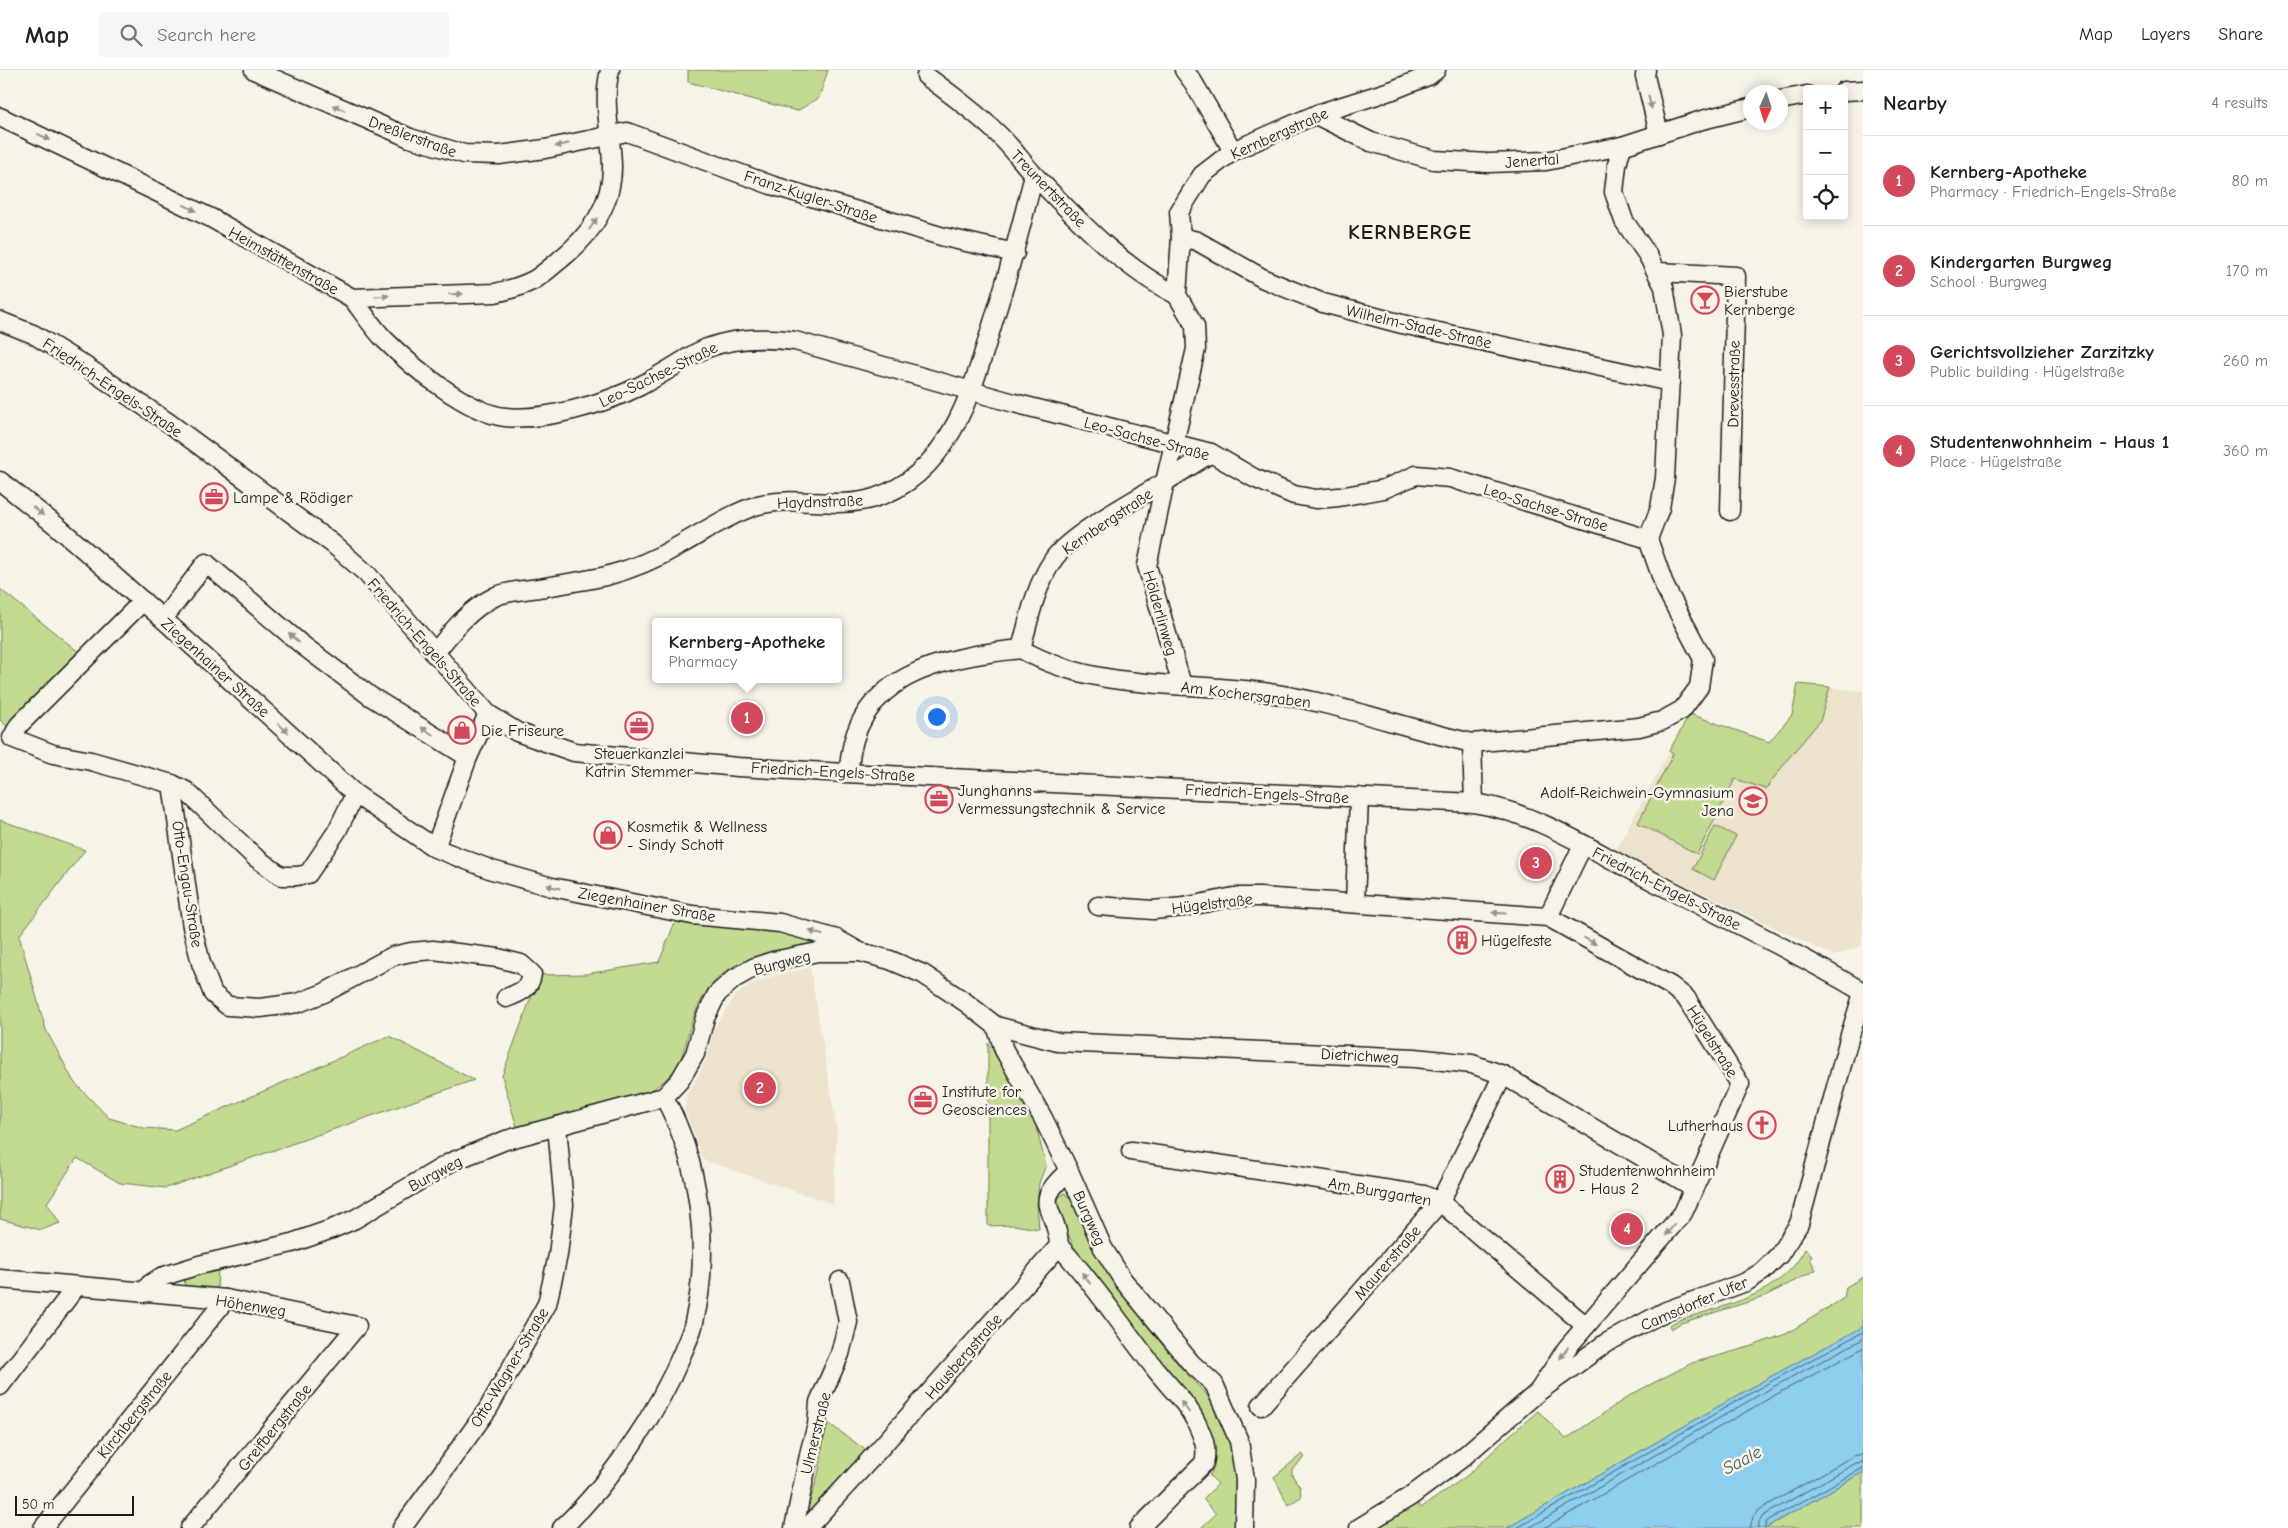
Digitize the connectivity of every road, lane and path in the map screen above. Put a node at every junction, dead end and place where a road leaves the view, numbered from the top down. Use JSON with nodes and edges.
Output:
{"nodes":[{"id":1,"x":254,"y":70,"type":"edge"},
{"id":2,"x":610,"y":70,"type":"edge"},
{"id":3,"x":1184,"y":70,"type":"edge"},
{"id":4,"x":1436,"y":70,"type":"edge"},
{"id":5,"x":1646,"y":70,"type":"edge"},
{"id":6,"x":926,"y":76,"type":"dead end"},
{"id":7,"x":1863,"y":90,"type":"edge"},
{"id":8,"x":1848,"y":91,"type":"edge"},
{"id":9,"x":1803,"y":96,"type":"edge"},
{"id":10,"x":1788,"y":99,"type":"edge"},
{"id":11,"x":1743,"y":110,"type":"edge"},
{"id":12,"x":1316,"y":115,"type":"junction"},
{"id":13,"x":0,"y":117,"type":"edge"},
{"id":14,"x":610,"y":134,"type":"junction"},
{"id":15,"x":1659,"y":134,"type":"junction"},
{"id":16,"x":1622,"y":146,"type":"junction"},
{"id":17,"x":1233,"y":151,"type":"junction"},
{"id":18,"x":1034,"y":175,"type":"junction"},
{"id":19,"x":1181,"y":237,"type":"junction"},
{"id":20,"x":1015,"y":253,"type":"junction"},
{"id":21,"x":1658,"y":272,"type":"junction"},
{"id":22,"x":1177,"y":294,"type":"junction"},
{"id":23,"x":352,"y":298,"type":"junction"},
{"id":24,"x":0,"y":321,"type":"edge"},
{"id":25,"x":1670,"y":382,"type":"junction"},
{"id":26,"x":972,"y":390,"type":"junction"},
{"id":27,"x":1175,"y":442,"type":"junction"},
{"id":28,"x":1211,"y":452,"type":"junction"},
{"id":29,"x":0,"y":481,"type":"edge"},
{"id":30,"x":1165,"y":482,"type":"junction"},
{"id":31,"x":1730,"y":511,"type":"dead end"},
{"id":32,"x":1648,"y":539,"type":"junction"},
{"id":33,"x":143,"y":601,"type":"junction"},
{"id":34,"x":163,"y":619,"type":"junction"},
{"id":35,"x":1021,"y":650,"type":"junction"},
{"id":36,"x":434,"y":654,"type":"junction"},
{"id":37,"x":1182,"y":685,"type":"junction"},
{"id":38,"x":488,"y":714,"type":"junction"},
{"id":39,"x":1472,"y":744,"type":"junction"},
{"id":40,"x":468,"y":757,"type":"junction"},
{"id":41,"x":849,"y":772,"type":"junction"},
{"id":42,"x":172,"y":784,"type":"junction"},
{"id":43,"x":355,"y":794,"type":"junction"},
{"id":44,"x":1359,"y":797,"type":"junction"},
{"id":45,"x":1474,"y":802,"type":"junction"},
{"id":46,"x":1582,"y":845,"type":"junction"},
{"id":47,"x":435,"y":848,"type":"junction"},
{"id":48,"x":1355,"y":902,"type":"junction"},
{"id":49,"x":1098,"y":906,"type":"dead end"},
{"id":50,"x":1548,"y":917,"type":"junction"},
{"id":51,"x":860,"y":952,"type":"junction"},
{"id":52,"x":1863,"y":992,"type":"edge"},
{"id":53,"x":506,"y":998,"type":"dead end"},
{"id":54,"x":996,"y":1026,"type":"junction"},
{"id":55,"x":1503,"y":1076,"type":"junction"},
{"id":56,"x":664,"y":1097,"type":"junction"},
{"id":57,"x":558,"y":1126,"type":"junction"},
{"id":58,"x":1131,"y":1151,"type":"dead end"},
{"id":59,"x":1069,"y":1171,"type":"junction"},
{"id":60,"x":1693,"y":1187,"type":"junction"},
{"id":61,"x":1440,"y":1202,"type":"junction"},
{"id":62,"x":1059,"y":1246,"type":"junction"},
{"id":63,"x":0,"y":1280,"type":"edge"},
{"id":64,"x":840,"y":1281,"type":"dead end"},
{"id":65,"x":76,"y":1287,"type":"junction"},
{"id":66,"x":144,"y":1293,"type":"junction"},
{"id":67,"x":226,"y":1299,"type":"junction"},
{"id":68,"x":357,"y":1326,"type":"joint"},
{"id":69,"x":1586,"y":1326,"type":"junction"},
{"id":70,"x":0,"y":1386,"type":"edge"},
{"id":71,"x":1538,"y":1392,"type":"junction"},
{"id":72,"x":1260,"y":1406,"type":"dead end"},
{"id":73,"x":43,"y":1528,"type":"edge"},
{"id":74,"x":190,"y":1528,"type":"edge"},
{"id":75,"x":402,"y":1528,"type":"edge"},
{"id":76,"x":562,"y":1528,"type":"edge"},
{"id":77,"x":794,"y":1528,"type":"edge"},
{"id":78,"x":807,"y":1528,"type":"edge"},
{"id":79,"x":1139,"y":1528,"type":"edge"},
{"id":80,"x":1244,"y":1528,"type":"edge"},
{"id":81,"x":1359,"y":1528,"type":"edge"}],
"edges":[{"from":14,"to":1,"type":"street","name":"Dreßlerstraße","one_way":true},
{"from":2,"to":14,"type":"street","name":"Heimstättenstraße"},
{"from":3,"to":17,"type":"street"},
{"from":4,"to":12,"type":"street","name":"Kernbergstraße"},
{"from":5,"to":15,"type":"street","one_way":true},
{"from":6,"to":18,"type":"street","name":"Treunertstraße"},
{"from":7,"to":8,"type":"street"},
{"from":9,"to":10,"type":"street"},
{"from":11,"to":15,"type":"street","name":"Jenertal"},
{"from":12,"to":16,"type":"street","name":"Jenertal"},
{"from":12,"to":17,"type":"street","name":"Kernbergstraße"},
{"from":13,"to":23,"type":"street","name":"Heimstättenstraße","one_way":true},
{"from":14,"to":20,"type":"street","name":"Franz-Kugler-Straße"},
{"from":23,"to":14,"type":"street","name":"Heimstättenstraße","one_way":true},
{"from":15,"to":16,"type":"street","name":"Jenertal"},
{"from":16,"to":21,"type":"street"},
{"from":17,"to":19,"type":"street","name":"Kernbergstraße"},
{"from":18,"to":20,"type":"street","name":"Haydnstraße"},
{"from":18,"to":22,"type":"street","name":"Treunertstraße"},
{"from":19,"to":22,"type":"street","name":"Kernbergstraße"},
{"from":19,"to":25,"type":"street","name":"Wilhelm-Stade-Straße"},
{"from":20,"to":26,"type":"street","name":"Haydnstraße"},
{"from":21,"to":25,"type":"street"},
{"from":21,"to":31,"type":"street","name":"Drevesstraße"},
{"from":22,"to":27,"type":"street","name":"Kernbergstraße"},
{"from":23,"to":26,"type":"street","name":"Leo-Sachse-Straße"},
{"from":24,"to":36,"type":"street","name":"Friedrich-Engels-Straße"},
{"from":25,"to":32,"type":"street"},
{"from":26,"to":27,"type":"street","name":"Leo-Sachse-Straße"},
{"from":26,"to":36,"type":"street","name":"Haydnstraße"},
{"from":27,"to":28,"type":"street","name":"Leo-Sachse-Straße"},
{"from":27,"to":30,"type":"street","name":"Kernbergstraße"},
{"from":28,"to":30,"type":"street","name":"Kernbergstraße"},
{"from":28,"to":32,"type":"street","name":"Leo-Sachse-Straße"},
{"from":29,"to":33,"type":"street","name":"Ziegenhainer Straße","one_way":true},
{"from":30,"to":35,"type":"street","name":"Kernbergstraße"},
{"from":30,"to":37,"type":"street","name":"Hölderlinweg"},
{"from":32,"to":39,"type":"street"},
{"from":33,"to":34,"type":"street","name":"Ziegenhainer Straße"},
{"from":33,"to":42,"type":"street","name":"Otto-Engau-Straße"},
{"from":40,"to":34,"type":"street","one_way":true},
{"from":34,"to":43,"type":"street","name":"Ziegenhainer Straße","one_way":true},
{"from":35,"to":37,"type":"street","name":"Am Kochersgraben"},
{"from":35,"to":41,"type":"street"},
{"from":36,"to":38,"type":"street","name":"Friedrich-Engels-Straße"},
{"from":37,"to":39,"type":"street","name":"Am Kochersgraben"},
{"from":38,"to":40,"type":"street"},
{"from":38,"to":41,"type":"street","name":"Friedrich-Engels-Straße"},
{"from":39,"to":45,"type":"street"},
{"from":40,"to":47,"type":"street"},
{"from":41,"to":44,"type":"street","name":"Friedrich-Engels-Straße"},
{"from":42,"to":43,"type":"street","name":"Otto-Engau-Straße"},
{"from":42,"to":53,"type":"street","name":"Otto-Engau-Straße"},
{"from":43,"to":47,"type":"street","name":"Ziegenhainer Straße"},
{"from":44,"to":45,"type":"street","name":"Friedrich-Engels-Straße"},
{"from":44,"to":48,"type":"street"},
{"from":45,"to":46,"type":"street","name":"Friedrich-Engels-Straße"},
{"from":46,"to":50,"type":"street"},
{"from":46,"to":52,"type":"street","name":"Friedrich-Engels-Straße"},
{"from":51,"to":47,"type":"street","name":"Ziegenhainer Straße","one_way":true},
{"from":48,"to":49,"type":"street","name":"Hügelstraße"},
{"from":50,"to":48,"type":"street","name":"Hügelstraße","one_way":true},
{"from":50,"to":60,"type":"street","name":"Hügelstraße","one_way":true},
{"from":51,"to":54,"type":"street","name":"Burgweg"},
{"from":51,"to":56,"type":"street","name":"Burgweg"},
{"from":52,"to":71,"type":"street","name":"Camsdorfer Ufer"},
{"from":54,"to":55,"type":"street","name":"Dietrichweg"},
{"from":54,"to":59,"type":"street","name":"Burgweg"},
{"from":55,"to":60,"type":"street","name":"Dietrichweg"},
{"from":55,"to":61,"type":"street","name":"Maurerstraße"},
{"from":56,"to":57,"type":"street","name":"Burgweg"},
{"from":56,"to":76,"type":"street"},
{"from":57,"to":66,"type":"street","name":"Burgweg"},
{"from":57,"to":75,"type":"street","name":"Otto-Wagner-Straße"},
{"from":58,"to":61,"type":"street","name":"Am Burggarten"},
{"from":59,"to":62,"type":"street"},
{"from":59,"to":80,"type":"street","name":"Burgweg"},
{"from":60,"to":69,"type":"street","name":"Hügelstraße","one_way":true},
{"from":61,"to":69,"type":"street","name":"Am Burggarten"},
{"from":61,"to":72,"type":"street","name":"Maurerstraße"},
{"from":62,"to":78,"type":"street","name":"Hausbergstraße"},
{"from":79,"to":62,"type":"street","name":"Burgweg","one_way":true},
{"from":63,"to":65,"type":"street"},
{"from":64,"to":77,"type":"street","name":"Ulmerstraße"},
{"from":65,"to":66,"type":"street"},
{"from":65,"to":70,"type":"street"},
{"from":66,"to":67,"type":"street","name":"Höhenweg"},
{"from":67,"to":68,"type":"street","name":"Höhenweg"},
{"from":67,"to":73,"type":"street","name":"Kirchbergstraße"},
{"from":68,"to":74,"type":"street","name":"Greifbergstraße"},
{"from":69,"to":71,"type":"street","name":"Hügelstraße","one_way":true},
{"from":71,"to":81,"type":"street","name":"Camsdorfer Ufer"}]}
